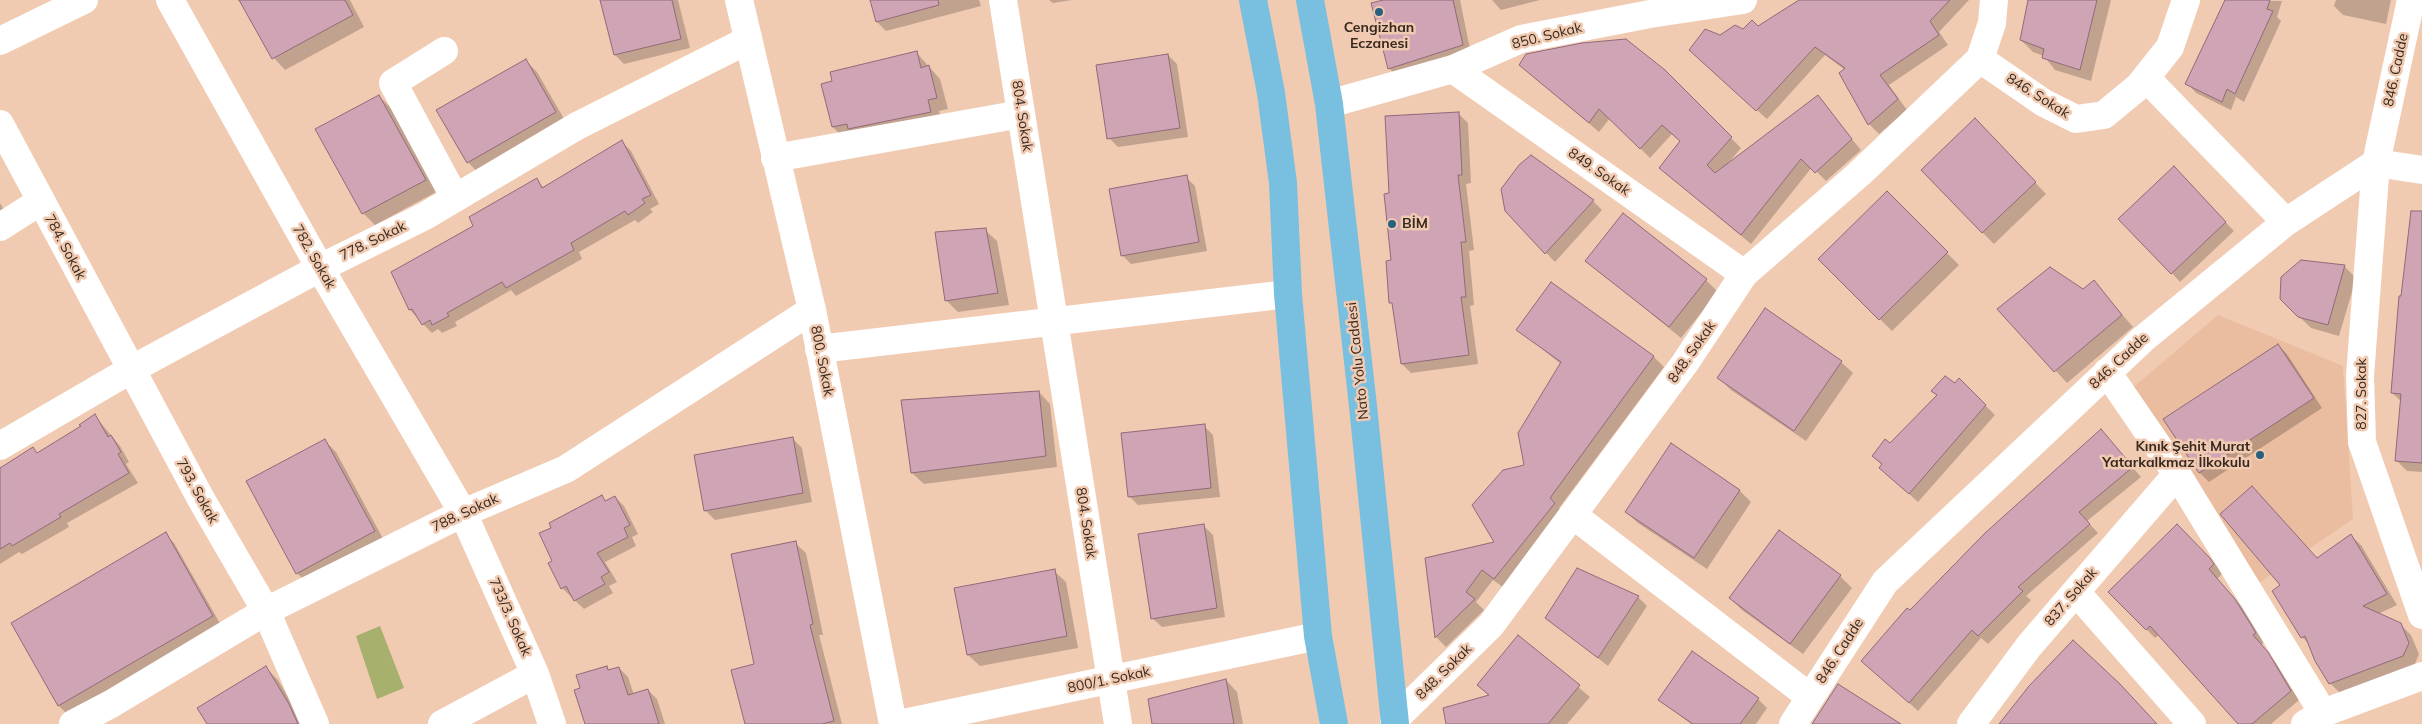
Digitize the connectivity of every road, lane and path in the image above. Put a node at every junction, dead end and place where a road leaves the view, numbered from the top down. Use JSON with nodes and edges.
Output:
{"nodes":[{"id":1,"x":84,"y":0,"type":"edge"},
{"id":2,"x":170,"y":0,"type":"edge"},
{"id":3,"x":738,"y":0,"type":"edge"},
{"id":4,"x":1003,"y":0,"type":"edge"},
{"id":5,"x":1253,"y":0,"type":"edge"},
{"id":6,"x":1310,"y":0,"type":"edge"},
{"id":7,"x":1744,"y":0,"type":"edge"},
{"id":8,"x":1994,"y":0,"type":"edge"},
{"id":9,"x":2186,"y":0,"type":"edge"},
{"id":10,"x":2411,"y":0,"type":"edge"},
{"id":11,"x":748,"y":40,"type":"junction"},
{"id":12,"x":0,"y":41,"type":"edge"},
{"id":13,"x":444,"y":51,"type":"dead end"},
{"id":14,"x":1980,"y":59,"type":"junction"},
{"id":15,"x":1453,"y":69,"type":"junction"},
{"id":16,"x":2146,"y":78,"type":"junction"},
{"id":17,"x":1329,"y":104,"type":"junction"},
{"id":18,"x":1021,"y":114,"type":"junction"},
{"id":19,"x":0,"y":124,"type":"edge"},
{"id":20,"x":775,"y":158,"type":"junction"},
{"id":21,"x":2376,"y":163,"type":"junction"},
{"id":22,"x":2422,"y":170,"type":"edge"},
{"id":23,"x":455,"y":198,"type":"junction"},
{"id":24,"x":41,"y":201,"type":"junction"},
{"id":25,"x":2286,"y":222,"type":"junction"},
{"id":26,"x":0,"y":227,"type":"edge"},
{"id":27,"x":320,"y":268,"type":"junction"},
{"id":28,"x":1744,"y":274,"type":"junction"},
{"id":29,"x":1288,"y":294,"type":"junction"},
{"id":30,"x":812,"y":310,"type":"junction"},
{"id":31,"x":1055,"y":321,"type":"junction"},
{"id":32,"x":819,"y":349,"type":"junction"},
{"id":33,"x":132,"y":369,"type":"junction"},
{"id":34,"x":2107,"y":372,"type":"junction"},
{"id":35,"x":0,"y":446,"type":"edge"},
{"id":36,"x":2177,"y":474,"type":"junction"},
{"id":37,"x":463,"y":513,"type":"junction"},
{"id":38,"x":1573,"y":515,"type":"junction"},
{"id":39,"x":2076,"y":592,"type":"junction"},
{"id":40,"x":266,"y":611,"type":"junction"},
{"id":41,"x":2422,"y":616,"type":"edge"},
{"id":42,"x":1318,"y":636,"type":"junction"},
{"id":43,"x":535,"y":674,"type":"junction"},
{"id":44,"x":2422,"y":676,"type":"edge"},
{"id":45,"x":1110,"y":679,"type":"junction"},
{"id":46,"x":1810,"y":697,"type":"junction"},
{"id":47,"x":2314,"y":718,"type":"edge"},
{"id":48,"x":1395,"y":722,"type":"edge"},
{"id":49,"x":73,"y":724,"type":"edge"},
{"id":50,"x":315,"y":724,"type":"edge"},
{"id":51,"x":442,"y":724,"type":"edge"},
{"id":52,"x":552,"y":724,"type":"edge"},
{"id":53,"x":893,"y":724,"type":"edge"},
{"id":54,"x":899,"y":724,"type":"edge"},
{"id":55,"x":1118,"y":724,"type":"edge"},
{"id":56,"x":1334,"y":724,"type":"edge"},
{"id":57,"x":1793,"y":724,"type":"edge"},
{"id":58,"x":1971,"y":724,"type":"edge"},
{"id":59,"x":2192,"y":724,"type":"edge"}],
"edges":[{"from":1,"to":12,"type":"street"},
{"from":2,"to":27,"type":"street","name":"782. Sokak"},
{"from":3,"to":11,"type":"street","name":"800. Sokak"},
{"from":4,"to":18,"type":"street","name":"804. Sokak"},
{"from":5,"to":29,"type":"main road"},
{"from":6,"to":17,"type":"main road","name":"Nato Yolu Caddesi"},
{"from":7,"to":15,"type":"street","name":"850. Sokak"},
{"from":8,"to":14,"type":"street","name":"848. Sokak"},
{"from":9,"to":16,"type":"street","name":"846. Sokak"},
{"from":10,"to":21,"type":"street","name":"846. Cadde"},
{"from":11,"to":20,"type":"street","name":"800. Sokak"},
{"from":11,"to":23,"type":"street","name":"778. Sokak"},
{"from":13,"to":23,"type":"street"},
{"from":14,"to":16,"type":"street","name":"846. Sokak"},
{"from":14,"to":28,"type":"street","name":"848. Sokak"},
{"from":15,"to":17,"type":"street","name":"850. Sokak"},
{"from":15,"to":28,"type":"street","name":"849. Sokak"},
{"from":16,"to":25,"type":"street"},
{"from":17,"to":48,"type":"main road","name":"Nato Yolu Caddesi"},
{"from":18,"to":20,"type":"street"},
{"from":18,"to":31,"type":"street","name":"804. Sokak"},
{"from":19,"to":24,"type":"street","name":"784. Sokak"},
{"from":20,"to":30,"type":"street","name":"800. Sokak"},
{"from":21,"to":22,"type":"street"},
{"from":21,"to":25,"type":"street","name":"846. Cadde"},
{"from":21,"to":41,"type":"street","name":"827. Sokak"},
{"from":23,"to":27,"type":"street","name":"778. Sokak"},
{"from":24,"to":26,"type":"street"},
{"from":24,"to":33,"type":"street","name":"784. Sokak"},
{"from":25,"to":34,"type":"street","name":"846. Cadde"},
{"from":27,"to":33,"type":"street","name":"778. Sokak"},
{"from":27,"to":37,"type":"street","name":"782. Sokak"},
{"from":28,"to":38,"type":"street","name":"848. Sokak"},
{"from":29,"to":31,"type":"street"},
{"from":29,"to":42,"type":"main road"},
{"from":30,"to":32,"type":"street","name":"800. Sokak"},
{"from":30,"to":37,"type":"street","name":"788. Sokak"},
{"from":31,"to":32,"type":"street"},
{"from":31,"to":45,"type":"street","name":"804. Sokak"},
{"from":32,"to":53,"type":"street","name":"800. Sokak"},
{"from":33,"to":35,"type":"street","name":"778. Sokak"},
{"from":33,"to":40,"type":"street","name":"793. Sokak"},
{"from":34,"to":36,"type":"street"},
{"from":34,"to":46,"type":"street","name":"846. Cadde"},
{"from":36,"to":39,"type":"street","name":"837. Sokak"},
{"from":36,"to":47,"type":"street"},
{"from":37,"to":40,"type":"street","name":"788. Sokak"},
{"from":37,"to":43,"type":"street","name":"733/3. Sokak"},
{"from":38,"to":46,"type":"street"},
{"from":38,"to":48,"type":"street","name":"848. Sokak"},
{"from":39,"to":58,"type":"street","name":"837. Sokak"},
{"from":39,"to":59,"type":"street"},
{"from":40,"to":49,"type":"street","name":"788. Sokak"},
{"from":40,"to":50,"type":"street","name":"793. Sokak"},
{"from":42,"to":45,"type":"street","name":"800/1. Sokak"},
{"from":42,"to":56,"type":"main road"},
{"from":43,"to":51,"type":"street"},
{"from":43,"to":52,"type":"street","name":"733/3. Sokak"},
{"from":44,"to":47,"type":"street"},
{"from":45,"to":54,"type":"street","name":"800/1. Sokak"},
{"from":45,"to":55,"type":"street","name":"804. Sokak"},
{"from":46,"to":57,"type":"street","name":"846. Cadde"}]}
